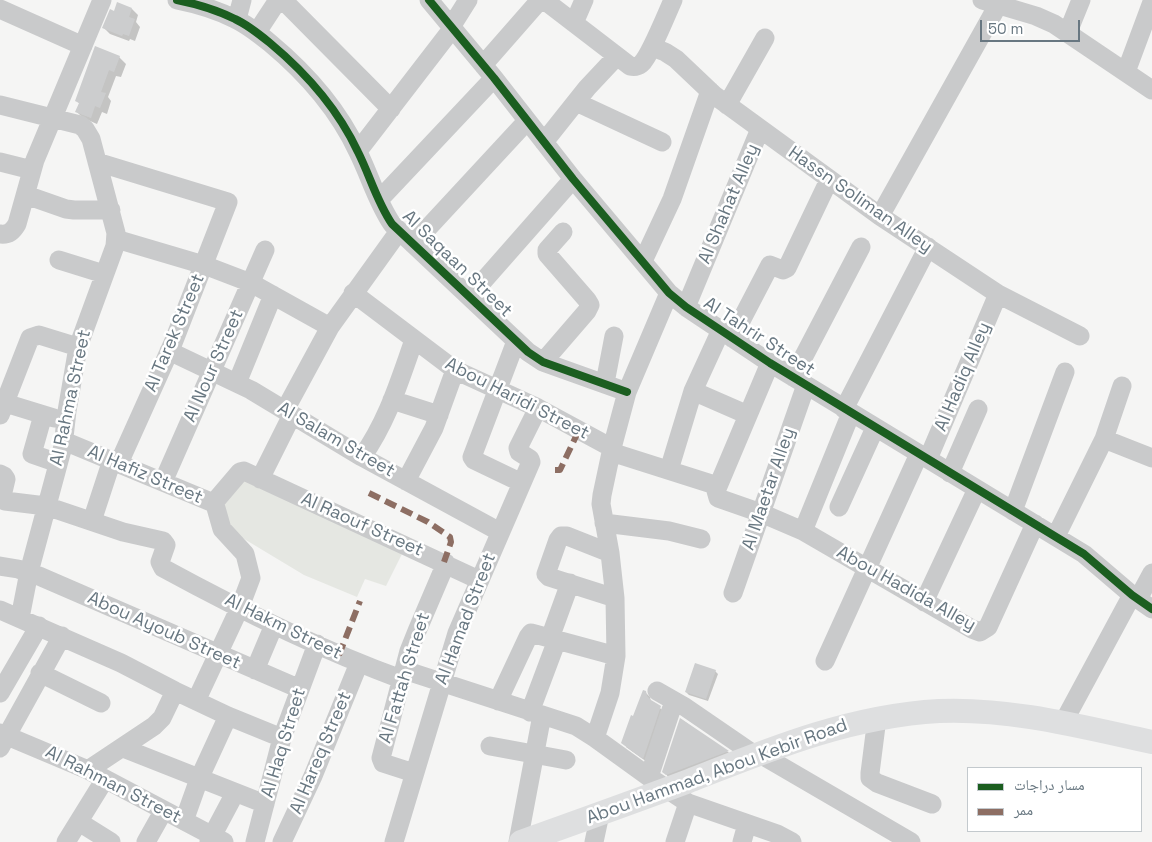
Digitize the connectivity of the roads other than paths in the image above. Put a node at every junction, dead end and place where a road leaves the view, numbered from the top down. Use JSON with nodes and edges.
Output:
{"nodes":[{"id":1,"x":102,"y":0,"type":"edge"},
{"id":2,"x":177,"y":0,"type":"edge"},
{"id":3,"x":242,"y":0,"type":"edge"},
{"id":4,"x":278,"y":0,"type":"edge"},
{"id":5,"x":283,"y":0,"type":"edge"},
{"id":6,"x":429,"y":0,"type":"edge"},
{"id":7,"x":468,"y":0,"type":"edge"},
{"id":8,"x":540,"y":0,"type":"edge"},
{"id":9,"x":544,"y":0,"type":"edge"},
{"id":10,"x":584,"y":0,"type":"edge"},
{"id":11,"x":673,"y":0,"type":"edge"},
{"id":12,"x":1081,"y":0,"type":"edge"},
{"id":13,"x":990,"y":2,"type":"edge"},
{"id":14,"x":1152,"y":2,"type":"edge"},
{"id":15,"x":208,"y":4,"type":"edge"},
{"id":16,"x":1027,"y":6,"type":"edge"},
{"id":17,"x":0,"y":9,"type":"edge"},
{"id":18,"x":237,"y":19,"type":"junction"},
{"id":19,"x":574,"y":23,"type":"junction"},
{"id":20,"x":452,"y":28,"type":"junction"},
{"id":21,"x":257,"y":32,"type":"junction"},
{"id":22,"x":1068,"y":32,"type":"junction"},
{"id":23,"x":765,"y":38,"type":"dead end"},
{"id":24,"x":83,"y":46,"type":"junction"},
{"id":25,"x":648,"y":53,"type":"junction"},
{"id":26,"x":616,"y":56,"type":"junction"},
{"id":27,"x":488,"y":71,"type":"junction"},
{"id":28,"x":1126,"y":72,"type":"junction"},
{"id":29,"x":1152,"y":90,"type":"edge"},
{"id":30,"x":710,"y":91,"type":"junction"},
{"id":31,"x":576,"y":102,"type":"junction"},
{"id":32,"x":0,"y":105,"type":"edge"},
{"id":33,"x":728,"y":105,"type":"junction"},
{"id":34,"x":391,"y":109,"type":"junction"},
{"id":35,"x":52,"y":118,"type":"junction"},
{"id":36,"x":528,"y":121,"type":"junction"},
{"id":37,"x":760,"y":129,"type":"junction"},
{"id":38,"x":544,"y":142,"type":"junction"},
{"id":39,"x":662,"y":142,"type":"dead end"},
{"id":40,"x":358,"y":151,"type":"junction"},
{"id":41,"x":0,"y":162,"type":"edge"},
{"id":42,"x":97,"y":162,"type":"junction"},
{"id":43,"x":32,"y":170,"type":"junction"},
{"id":44,"x":573,"y":179,"type":"junction"},
{"id":45,"x":829,"y":180,"type":"junction"},
{"id":46,"x":26,"y":195,"type":"junction"},
{"id":47,"x":379,"y":200,"type":"junction"},
{"id":48,"x":111,"y":210,"type":"junction"},
{"id":49,"x":880,"y":216,"type":"junction"},
{"id":50,"x":399,"y":232,"type":"junction"},
{"id":51,"x":563,"y":232,"type":"dead end"},
{"id":52,"x":0,"y":234,"type":"edge"},
{"id":53,"x":116,"y":239,"type":"junction"},
{"id":54,"x":413,"y":244,"type":"junction"},
{"id":55,"x":860,"y":247,"type":"dead end"},
{"id":56,"x":928,"y":247,"type":"junction"},
{"id":57,"x":265,"y":250,"type":"dead end"},
{"id":58,"x":59,"y":260,"type":"dead end"},
{"id":59,"x":643,"y":262,"type":"junction"},
{"id":60,"x":204,"y":265,"type":"junction"},
{"id":61,"x":104,"y":274,"type":"junction"},
{"id":62,"x":251,"y":283,"type":"junction"},
{"id":63,"x":353,"y":293,"type":"junction"},
{"id":64,"x":670,"y":293,"type":"junction"},
{"id":65,"x":998,"y":294,"type":"junction"},
{"id":66,"x":273,"y":295,"type":"junction"},
{"id":67,"x":470,"y":296,"type":"junction"},
{"id":68,"x":686,"y":307,"type":"junction"},
{"id":69,"x":330,"y":327,"type":"junction"},
{"id":70,"x":727,"y":334,"type":"junction"},
{"id":71,"x":614,"y":336,"type":"dead end"},
{"id":72,"x":1080,"y":336,"type":"dead end"},
{"id":73,"x":414,"y":340,"type":"junction"},
{"id":74,"x":516,"y":341,"type":"junction"},
{"id":75,"x":78,"y":347,"type":"junction"},
{"id":76,"x":169,"y":351,"type":"junction"},
{"id":77,"x":543,"y":362,"type":"junction"},
{"id":78,"x":770,"y":364,"type":"junction"},
{"id":79,"x":455,"y":370,"type":"junction"},
{"id":80,"x":213,"y":371,"type":"junction"},
{"id":81,"x":1065,"y":372,"type":"dead end"},
{"id":82,"x":7,"y":376,"type":"edge"},
{"id":83,"x":799,"y":381,"type":"junction"},
{"id":84,"x":237,"y":383,"type":"junction"},
{"id":85,"x":605,"y":383,"type":"junction"},
{"id":86,"x":1122,"y":386,"type":"dead end"},
{"id":87,"x":497,"y":390,"type":"junction"},
{"id":88,"x":693,"y":391,"type":"junction"},
{"id":89,"x":627,"y":392,"type":"junction"},
{"id":90,"x":392,"y":400,"type":"junction"},
{"id":91,"x":538,"y":408,"type":"junction"},
{"id":92,"x":3,"y":409,"type":"edge"},
{"id":93,"x":978,"y":409,"type":"dead end"},
{"id":94,"x":847,"y":411,"type":"junction"},
{"id":95,"x":289,"y":412,"type":"junction"},
{"id":96,"x":43,"y":415,"type":"junction"},
{"id":97,"x":439,"y":415,"type":"junction"},
{"id":98,"x":748,"y":415,"type":"junction"},
{"id":99,"x":65,"y":422,"type":"junction"},
{"id":100,"x":875,"y":428,"type":"junction"},
{"id":101,"x":1104,"y":439,"type":"junction"},
{"id":102,"x":64,"y":441,"type":"junction"},
{"id":103,"x":611,"y":450,"type":"junction"},
{"id":104,"x":362,"y":457,"type":"junction"},
{"id":105,"x":924,"y":457,"type":"junction"},
{"id":106,"x":1152,"y":458,"type":"edge"},
{"id":107,"x":116,"y":461,"type":"junction"},
{"id":108,"x":58,"y":463,"type":"junction"},
{"id":109,"x":669,"y":470,"type":"junction"},
{"id":110,"x":950,"y":473,"type":"junction"},
{"id":111,"x":0,"y":474,"type":"edge"},
{"id":112,"x":252,"y":475,"type":"junction"},
{"id":113,"x":406,"y":481,"type":"junction"},
{"id":114,"x":163,"y":482,"type":"junction"},
{"id":115,"x":522,"y":483,"type":"junction"},
{"id":116,"x":977,"y":489,"type":"junction"},
{"id":117,"x":719,"y":492,"type":"junction"},
{"id":118,"x":214,"y":502,"type":"junction"},
{"id":119,"x":46,"y":506,"type":"junction"},
{"id":120,"x":839,"y":507,"type":"dead end"},
{"id":121,"x":1013,"y":511,"type":"junction"},
{"id":122,"x":761,"y":513,"type":"junction"},
{"id":123,"x":92,"y":521,"type":"junction"},
{"id":124,"x":604,"y":523,"type":"junction"},
{"id":125,"x":1035,"y":524,"type":"junction"},
{"id":126,"x":803,"y":531,"type":"junction"},
{"id":127,"x":500,"y":532,"type":"junction"},
{"id":128,"x":1056,"y":536,"type":"junction"},
{"id":129,"x":701,"y":539,"type":"dead end"},
{"id":130,"x":610,"y":553,"type":"junction"},
{"id":131,"x":446,"y":563,"type":"junction"},
{"id":132,"x":0,"y":566,"type":"edge"},
{"id":133,"x":867,"y":569,"type":"junction"},
{"id":134,"x":29,"y":572,"type":"junction"},
{"id":135,"x":1152,"y":573,"type":"edge"},
{"id":136,"x":479,"y":580,"type":"junction"},
{"id":137,"x":570,"y":583,"type":"junction"},
{"id":138,"x":733,"y":593,"type":"dead end"},
{"id":139,"x":616,"y":598,"type":"junction"},
{"id":140,"x":1141,"y":601,"type":"edge"},
{"id":141,"x":924,"y":602,"type":"junction"},
{"id":142,"x":240,"y":607,"type":"junction"},
{"id":143,"x":0,"y":610,"type":"edge"},
{"id":144,"x":20,"y":618,"type":"junction"},
{"id":145,"x":274,"y":625,"type":"junction"},
{"id":146,"x":39,"y":626,"type":"junction"},
{"id":147,"x":62,"y":636,"type":"junction"},
{"id":148,"x":554,"y":639,"type":"junction"},
{"id":149,"x":317,"y":644,"type":"junction"},
{"id":150,"x":218,"y":654,"type":"junction"},
{"id":151,"x":616,"y":656,"type":"junction"},
{"id":152,"x":825,"y":661,"type":"dead end"},
{"id":153,"x":359,"y":663,"type":"junction"},
{"id":154,"x":255,"y":670,"type":"junction"},
{"id":155,"x":40,"y":673,"type":"junction"},
{"id":156,"x":402,"y":674,"type":"junction"},
{"id":157,"x":441,"y":682,"type":"junction"},
{"id":158,"x":300,"y":689,"type":"junction"},
{"id":159,"x":175,"y":691,"type":"junction"},
{"id":160,"x":657,"y":691,"type":"dead end"},
{"id":161,"x":0,"y":693,"type":"edge"},
{"id":162,"x":674,"y":700,"type":"junction"},
{"id":163,"x":196,"y":701,"type":"junction"},
{"id":164,"x":498,"y":701,"type":"junction"},
{"id":165,"x":101,"y":703,"type":"dead end"},
{"id":166,"x":536,"y":714,"type":"junction"},
{"id":167,"x":228,"y":716,"type":"junction"},
{"id":168,"x":877,"y":718,"type":"junction"},
{"id":169,"x":1064,"y":723,"type":"junction"},
{"id":170,"x":282,"y":738,"type":"junction"},
{"id":171,"x":595,"y":738,"type":"junction"},
{"id":172,"x":2,"y":739,"type":"edge"},
{"id":173,"x":1152,"y":742,"type":"edge"},
{"id":174,"x":490,"y":746,"type":"dead end"},
{"id":175,"x":123,"y":748,"type":"junction"},
{"id":176,"x":534,"y":754,"type":"junction"},
{"id":177,"x":758,"y":754,"type":"junction"},
{"id":178,"x":566,"y":760,"type":"dead end"},
{"id":179,"x":88,"y":770,"type":"junction"},
{"id":180,"x":414,"y":773,"type":"junction"},
{"id":181,"x":105,"y":779,"type":"junction"},
{"id":182,"x":199,"y":779,"type":"junction"},
{"id":183,"x":658,"y":783,"type":"junction"},
{"id":184,"x":235,"y":793,"type":"junction"},
{"id":185,"x":688,"y":803,"type":"junction"},
{"id":186,"x":265,"y":804,"type":"junction"},
{"id":187,"x":932,"y":804,"type":"dead end"},
{"id":188,"x":164,"y":810,"type":"junction"},
{"id":189,"x":600,"y":814,"type":"junction"},
{"id":190,"x":184,"y":821,"type":"junction"},
{"id":191,"x":79,"y":822,"type":"junction"},
{"id":192,"x":747,"y":824,"type":"junction"},
{"id":193,"x":215,"y":840,"type":"edge"},
{"id":194,"x":66,"y":842,"type":"edge"},
{"id":195,"x":110,"y":842,"type":"edge"},
{"id":196,"x":146,"y":842,"type":"edge"},
{"id":197,"x":255,"y":842,"type":"edge"},
{"id":198,"x":282,"y":842,"type":"edge"},
{"id":199,"x":394,"y":842,"type":"edge"},
{"id":200,"x":518,"y":842,"type":"edge"},
{"id":201,"x":522,"y":842,"type":"edge"},
{"id":202,"x":594,"y":842,"type":"edge"},
{"id":203,"x":675,"y":842,"type":"edge"},
{"id":204,"x":742,"y":842,"type":"edge"},
{"id":205,"x":792,"y":842,"type":"edge"},
{"id":206,"x":911,"y":842,"type":"edge"}],
"edges":[{"from":1,"to":24,"type":"street"},
{"from":2,"to":15,"type":"street","name":"Al Saqaan Street"},
{"from":3,"to":18,"type":"street"},
{"from":4,"to":21,"type":"street"},
{"from":5,"to":34,"type":"street"},
{"from":6,"to":20,"type":"street","name":"Al Tahrir Street"},
{"from":7,"to":20,"type":"street"},
{"from":8,"to":27,"type":"street"},
{"from":9,"to":19,"type":"street"},
{"from":10,"to":19,"type":"street"},
{"from":11,"to":25,"type":"street"},
{"from":12,"to":22,"type":"street"},
{"from":13,"to":16,"type":"street"},
{"from":13,"to":49,"type":"street"},
{"from":14,"to":28,"type":"street"},
{"from":15,"to":18,"type":"street","name":"Al Saqaan Street"},
{"from":16,"to":22,"type":"street"},
{"from":17,"to":24,"type":"street"},
{"from":18,"to":21,"type":"street","name":"Al Saqaan Street"},
{"from":19,"to":26,"type":"street"},
{"from":20,"to":27,"type":"street","name":"Al Tahrir Street"},
{"from":20,"to":34,"type":"street"},
{"from":21,"to":40,"type":"street","name":"Al Saqaan Street"},
{"from":22,"to":28,"type":"street"},
{"from":23,"to":33,"type":"street"},
{"from":24,"to":35,"type":"street"},
{"from":25,"to":26,"type":"street"},
{"from":25,"to":30,"type":"street","name":"Hassn Soliman Alley"},
{"from":26,"to":31,"type":"street"},
{"from":27,"to":36,"type":"street","name":"Al Tahrir Street"},
{"from":27,"to":47,"type":"street"},
{"from":28,"to":29,"type":"street"},
{"from":30,"to":33,"type":"street","name":"Hassn Soliman Alley"},
{"from":30,"to":59,"type":"street"},
{"from":31,"to":38,"type":"street"},
{"from":31,"to":39,"type":"street"},
{"from":32,"to":35,"type":"street"},
{"from":33,"to":37,"type":"street","name":"Hassn Soliman Alley"},
{"from":34,"to":40,"type":"street"},
{"from":35,"to":42,"type":"street","name":"Al Rahma Street"},
{"from":35,"to":43,"type":"street"},
{"from":36,"to":38,"type":"street","name":"Al Tahrir Street"},
{"from":36,"to":54,"type":"street"},
{"from":37,"to":45,"type":"street","name":"Hassn Soliman Alley"},
{"from":37,"to":68,"type":"street","name":"Al Shahat Alley"},
{"from":38,"to":44,"type":"street","name":"Al Tahrir Street"},
{"from":40,"to":47,"type":"street","name":"Al Saqaan Street"},
{"from":41,"to":43,"type":"street"},
{"from":42,"to":48,"type":"street","name":"Al Rahma Street"},
{"from":42,"to":60,"type":"street","name":"Al Tarek Street"},
{"from":43,"to":46,"type":"street"},
{"from":44,"to":59,"type":"street","name":"Al Tahrir Street"},
{"from":44,"to":67,"type":"street"},
{"from":45,"to":49,"type":"street","name":"Hassn Soliman Alley"},
{"from":45,"to":70,"type":"street"},
{"from":46,"to":48,"type":"street"},
{"from":46,"to":52,"type":"street"},
{"from":47,"to":50,"type":"street","name":"Al Saqaan Street"},
{"from":48,"to":53,"type":"street","name":"Al Rahma Street"},
{"from":49,"to":56,"type":"street","name":"Hassn Soliman Alley"},
{"from":50,"to":54,"type":"street","name":"Al Saqaan Street"},
{"from":50,"to":63,"type":"street","name":"Al Hafiz Street"},
{"from":51,"to":77,"type":"street"},
{"from":53,"to":60,"type":"street"},
{"from":53,"to":61,"type":"street","name":"Al Rahma Street"},
{"from":54,"to":67,"type":"street","name":"Al Saqaan Street"},
{"from":55,"to":83,"type":"street","name":"Al Maetar Alley"},
{"from":56,"to":65,"type":"street","name":"Hassn Soliman Alley"},
{"from":56,"to":94,"type":"street"},
{"from":57,"to":62,"type":"street","name":"Al Nour Street"},
{"from":58,"to":61,"type":"street"},
{"from":59,"to":64,"type":"street","name":"Al Tahrir Street"},
{"from":60,"to":62,"type":"street"},
{"from":60,"to":76,"type":"street","name":"Al Tarek Street"},
{"from":61,"to":75,"type":"street","name":"Al Rahma Street"},
{"from":62,"to":66,"type":"street"},
{"from":62,"to":80,"type":"street","name":"Al Nour Street"},
{"from":63,"to":69,"type":"street","name":"Al Hafiz Street"},
{"from":63,"to":73,"type":"street","name":"Abou Haridi Street"},
{"from":64,"to":68,"type":"street","name":"Al Tahrir Street"},
{"from":64,"to":89,"type":"street"},
{"from":65,"to":72,"type":"street","name":"Hassn Soliman Alley"},
{"from":65,"to":105,"type":"street","name":"Al Hadiq Alley"},
{"from":66,"to":69,"type":"street"},
{"from":66,"to":84,"type":"street"},
{"from":67,"to":74,"type":"street","name":"Al Saqaan Street"},
{"from":68,"to":70,"type":"street","name":"Al Tahrir Street"},
{"from":69,"to":95,"type":"street","name":"Al Hafiz Street"},
{"from":70,"to":78,"type":"street","name":"Al Tahrir Street"},
{"from":70,"to":88,"type":"street","name":"Al Tahrir Street"},
{"from":71,"to":85,"type":"street"},
{"from":73,"to":79,"type":"street","name":"Abou Haridi Street"},
{"from":73,"to":90,"type":"street"},
{"from":74,"to":77,"type":"street","name":"Al Saqaan Street"},
{"from":74,"to":87,"type":"street"},
{"from":75,"to":82,"type":"street"},
{"from":75,"to":99,"type":"street","name":"Al Rahma Street"},
{"from":76,"to":80,"type":"street","name":"Al Salam Street"},
{"from":76,"to":107,"type":"street","name":"Al Tarek Street"},
{"from":77,"to":85,"type":"street","name":"Al Saqaan Street"},
{"from":78,"to":83,"type":"street","name":"Al Tahrir Street"},
{"from":78,"to":98,"type":"street"},
{"from":79,"to":87,"type":"street","name":"Abou Haridi Street"},
{"from":79,"to":97,"type":"street"},
{"from":80,"to":84,"type":"street","name":"Al Salam Street"},
{"from":80,"to":114,"type":"street","name":"Al Nour Street"},
{"from":81,"to":121,"type":"street"},
{"from":82,"to":92,"type":"street"},
{"from":83,"to":94,"type":"street","name":"Al Tahrir Street"},
{"from":83,"to":122,"type":"street","name":"Al Maetar Alley"},
{"from":84,"to":95,"type":"street","name":"Al Salam Street"},
{"from":85,"to":89,"type":"street","name":"Al Saqaan Street"},
{"from":86,"to":101,"type":"street"},
{"from":87,"to":91,"type":"street","name":"Abou Haridi Street"},
{"from":87,"to":115,"type":"street"},
{"from":88,"to":98,"type":"street"},
{"from":88,"to":109,"type":"street","name":"Al Tahrir Street"},
{"from":89,"to":103,"type":"street"},
{"from":90,"to":97,"type":"street"},
{"from":90,"to":104,"type":"street"},
{"from":91,"to":103,"type":"street","name":"Abou Haridi Street"},
{"from":91,"to":115,"type":"street","name":"Al Hamad Street"},
{"from":92,"to":96,"type":"street"},
{"from":93,"to":110,"type":"street"},
{"from":94,"to":100,"type":"street","name":"Al Tahrir Street"},
{"from":94,"to":126,"type":"street"},
{"from":95,"to":104,"type":"street","name":"Al Salam Street"},
{"from":95,"to":112,"type":"street","name":"Al Hafiz Street"},
{"from":96,"to":99,"type":"street"},
{"from":96,"to":108,"type":"street"},
{"from":97,"to":113,"type":"street"},
{"from":98,"to":117,"type":"street"},
{"from":99,"to":102,"type":"street","name":"Al Rahma Street"},
{"from":100,"to":105,"type":"street","name":"Al Tahrir Street"},
{"from":100,"to":120,"type":"street"},
{"from":101,"to":106,"type":"street"},
{"from":101,"to":128,"type":"street"},
{"from":102,"to":107,"type":"street","name":"Al Hafiz Street"},
{"from":102,"to":108,"type":"street","name":"Al Rahma Street"},
{"from":103,"to":109,"type":"street","name":"Abou Haridi Street"},
{"from":103,"to":124,"type":"street"},
{"from":104,"to":113,"type":"street","name":"Al Salam Street"},
{"from":105,"to":110,"type":"street","name":"Al Tahrir Street"},
{"from":105,"to":133,"type":"street","name":"Al Hadiq Alley"},
{"from":107,"to":114,"type":"street","name":"Al Hafiz Street"},
{"from":107,"to":123,"type":"street","name":"Al Tarek Street"},
{"from":108,"to":119,"type":"street","name":"Al Rahma Street"},
{"from":109,"to":117,"type":"street","name":"Abou Hadida Alley"},
{"from":110,"to":116,"type":"street","name":"Al Tahrir Street"},
{"from":111,"to":119,"type":"street"},
{"from":112,"to":118,"type":"street","name":"Al Hafiz Street"},
{"from":112,"to":131,"type":"street","name":"Al Raouf Street"},
{"from":113,"to":127,"type":"street","name":"Al Salam Street"},
{"from":114,"to":118,"type":"street","name":"Al Hafiz Street"},
{"from":115,"to":127,"type":"street","name":"Al Hamad Street"},
{"from":116,"to":121,"type":"street","name":"Al Tahrir Street"},
{"from":116,"to":141,"type":"street"},
{"from":117,"to":122,"type":"street","name":"Abou Hadida Alley"},
{"from":118,"to":142,"type":"street"},
{"from":119,"to":123,"type":"street"},
{"from":119,"to":134,"type":"street","name":"Al Rahma Street"},
{"from":121,"to":125,"type":"street","name":"Al Tahrir Street"},
{"from":122,"to":126,"type":"street","name":"Abou Hadida Alley"},
{"from":122,"to":138,"type":"street","name":"Al Maetar Alley"},
{"from":123,"to":142,"type":"street","name":"Al Hakm Street"},
{"from":124,"to":129,"type":"street"},
{"from":124,"to":130,"type":"street"},
{"from":125,"to":128,"type":"street","name":"Al Tahrir Street"},
{"from":125,"to":141,"type":"street","name":"Abou Hadida Alley"},
{"from":126,"to":133,"type":"street","name":"Abou Hadida Alley"},
{"from":127,"to":136,"type":"street","name":"Al Hamad Street"},
{"from":128,"to":140,"type":"street","name":"Al Tahrir Street"},
{"from":130,"to":137,"type":"street"},
{"from":130,"to":139,"type":"street"},
{"from":131,"to":136,"type":"street","name":"Al Raouf Street"},
{"from":131,"to":156,"type":"street","name":"Al Fattah Street"},
{"from":132,"to":134,"type":"street","name":"Abou Ayoub Street"},
{"from":133,"to":141,"type":"street","name":"Abou Hadida Alley"},
{"from":133,"to":152,"type":"street","name":"Al Hadiq Alley"},
{"from":134,"to":144,"type":"street","name":"Al Rahma Street"},
{"from":134,"to":150,"type":"street","name":"Abou Ayoub Street"},
{"from":135,"to":140,"type":"street"},
{"from":136,"to":157,"type":"street","name":"Al Hamad Street"},
{"from":137,"to":139,"type":"street"},
{"from":137,"to":148,"type":"street"},
{"from":139,"to":151,"type":"street"},
{"from":140,"to":169,"type":"street"},
{"from":142,"to":145,"type":"street","name":"Al Hakm Street"},
{"from":142,"to":150,"type":"street"},
{"from":143,"to":144,"type":"street"},
{"from":144,"to":146,"type":"street"},
{"from":145,"to":149,"type":"street","name":"Al Hakm Street"},
{"from":145,"to":154,"type":"street"},
{"from":146,"to":147,"type":"street"},
{"from":146,"to":161,"type":"street"},
{"from":147,"to":155,"type":"street"},
{"from":147,"to":159,"type":"street"},
{"from":148,"to":151,"type":"street"},
{"from":148,"to":164,"type":"street"},
{"from":148,"to":166,"type":"street"},
{"from":149,"to":153,"type":"street","name":"Al Hakm Street"},
{"from":149,"to":158,"type":"street","name":"Al Haq Street"},
{"from":150,"to":154,"type":"street","name":"Abou Ayoub Street"},
{"from":150,"to":163,"type":"street"},
{"from":151,"to":171,"type":"street"},
{"from":153,"to":156,"type":"street","name":"Al Hakm Street"},
{"from":153,"to":198,"type":"street","name":"Al Hareq Street"},
{"from":154,"to":158,"type":"street","name":"Abou Ayoub Street"},
{"from":155,"to":165,"type":"street"},
{"from":155,"to":172,"type":"street"},
{"from":156,"to":157,"type":"street","name":"Al Hakm Street"},
{"from":156,"to":180,"type":"street","name":"Al Fattah Street"},
{"from":157,"to":164,"type":"street","name":"Al Hakm Street"},
{"from":157,"to":180,"type":"street","name":"Al Hamad Street"},
{"from":158,"to":170,"type":"street","name":"Al Haq Street"},
{"from":159,"to":163,"type":"street"},
{"from":159,"to":175,"type":"street"},
{"from":160,"to":162,"type":"street"},
{"from":162,"to":177,"type":"street"},
{"from":162,"to":183,"type":"street"},
{"from":163,"to":167,"type":"street"},
{"from":164,"to":166,"type":"street","name":"Al Hakm Street"},
{"from":166,"to":171,"type":"street","name":"Al Hakm Street"},
{"from":166,"to":176,"type":"street"},
{"from":167,"to":170,"type":"street"},
{"from":167,"to":182,"type":"street"},
{"from":168,"to":169,"type":"main road","name":"Abou Hammad, Abou Kebir Road"},
{"from":168,"to":177,"type":"main road","name":"Abou Hammad, Abou Kebir Road"},
{"from":168,"to":187,"type":"street"},
{"from":169,"to":173,"type":"main road","name":"Abou Hammad, Abou Kebir Road"},
{"from":170,"to":186,"type":"street","name":"Al Haq Street"},
{"from":171,"to":183,"type":"street","name":"Al Hakm Street"},
{"from":172,"to":179,"type":"street","name":"Al Rahman Street"},
{"from":174,"to":176,"type":"street"},
{"from":175,"to":179,"type":"street"},
{"from":175,"to":182,"type":"street"},
{"from":176,"to":178,"type":"street"},
{"from":176,"to":200,"type":"street"},
{"from":177,"to":183,"type":"main road","name":"Abou Hammad, Abou Kebir Road"},
{"from":177,"to":206,"type":"street"},
{"from":179,"to":181,"type":"street","name":"Al Rahman Street"},
{"from":180,"to":199,"type":"street","name":"Al Hamad Street"},
{"from":181,"to":188,"type":"street","name":"Al Rahman Street"},
{"from":181,"to":191,"type":"street"},
{"from":182,"to":184,"type":"street"},
{"from":182,"to":190,"type":"street"},
{"from":183,"to":185,"type":"street","name":"Al Hakm Street"},
{"from":183,"to":189,"type":"main road","name":"Abou Hammad, Abou Kebir Road"},
{"from":184,"to":186,"type":"street"},
{"from":184,"to":193,"type":"street"},
{"from":185,"to":192,"type":"street","name":"Al Hakm Street"},
{"from":185,"to":203,"type":"street"},
{"from":186,"to":197,"type":"street","name":"Al Haq Street"},
{"from":188,"to":190,"type":"street","name":"Al Rahman Street"},
{"from":188,"to":196,"type":"street"},
{"from":189,"to":201,"type":"main road","name":"Abou Hammad, Abou Kebir Road"},
{"from":189,"to":202,"type":"street"},
{"from":190,"to":193,"type":"street","name":"Al Rahman Street"},
{"from":191,"to":194,"type":"street"},
{"from":191,"to":195,"type":"street"},
{"from":192,"to":204,"type":"street"},
{"from":192,"to":205,"type":"street","name":"Al Hakm Street"}]}
